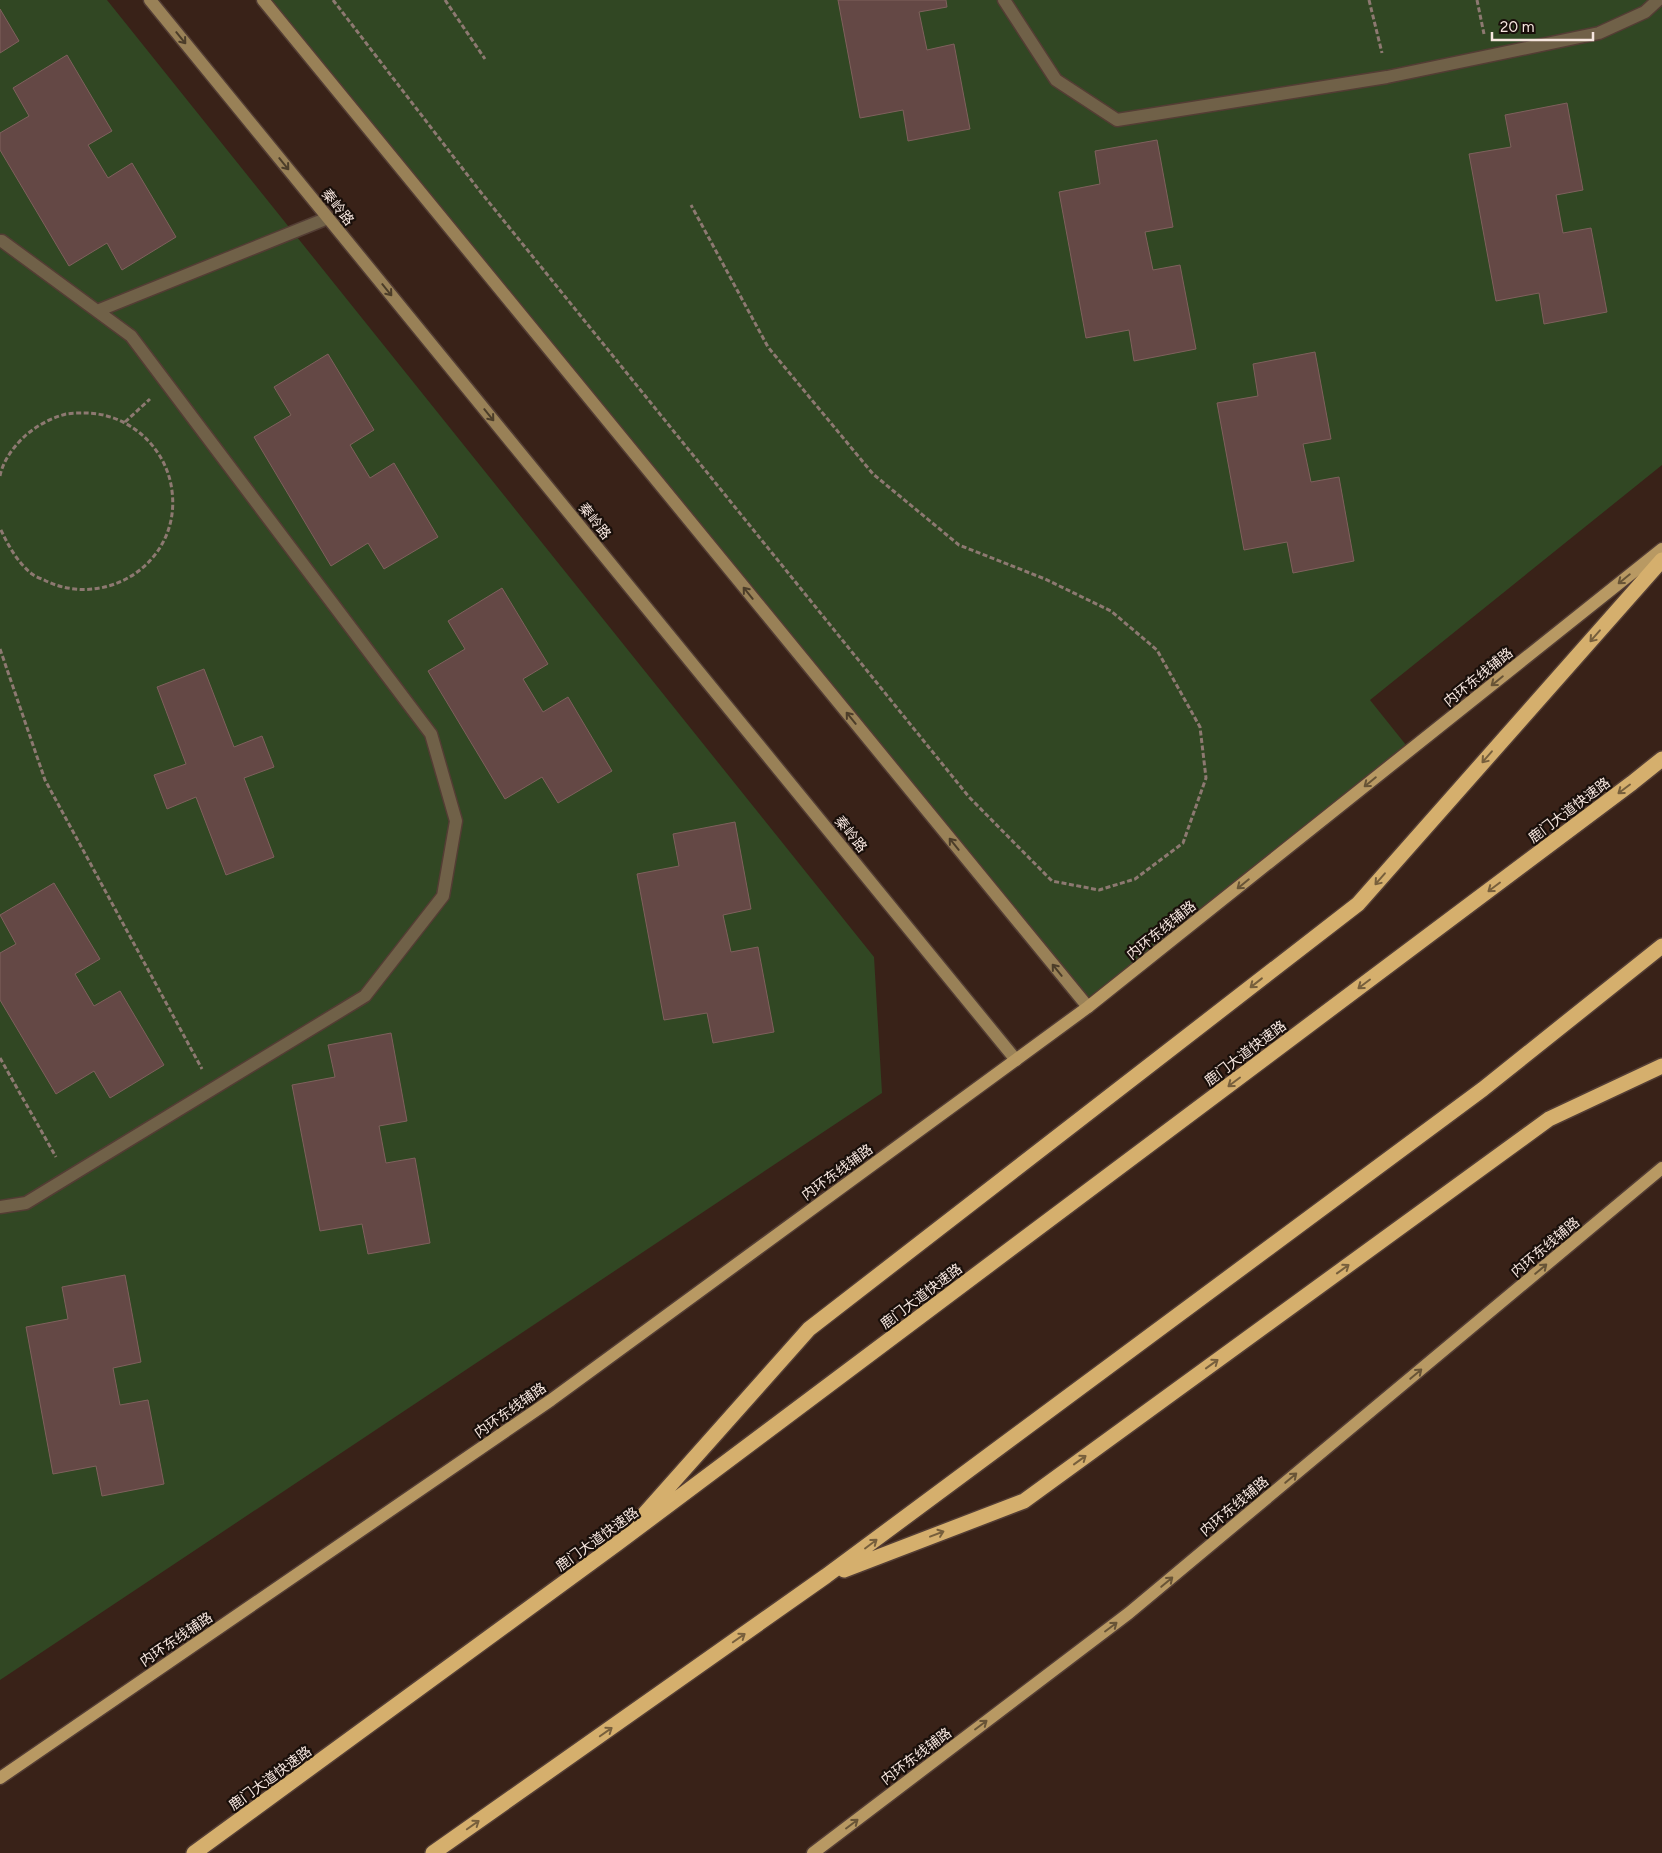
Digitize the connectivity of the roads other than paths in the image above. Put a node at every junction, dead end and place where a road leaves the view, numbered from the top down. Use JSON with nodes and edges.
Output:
{"nodes":[{"id":1,"x":150,"y":0,"type":"edge"},
{"id":2,"x":262,"y":0,"type":"edge"},
{"id":3,"x":1004,"y":0,"type":"edge"},
{"id":4,"x":1658,"y":0,"type":"edge"},
{"id":5,"x":328,"y":218,"type":"junction"},
{"id":6,"x":0,"y":241,"type":"edge"},
{"id":7,"x":97,"y":311,"type":"junction"},
{"id":8,"x":1662,"y":549,"type":"edge"},
{"id":9,"x":1662,"y":560,"type":"edge"},
{"id":10,"x":1662,"y":759,"type":"edge"},
{"id":11,"x":1662,"y":946,"type":"edge"},
{"id":12,"x":1088,"y":1008,"type":"junction"},
{"id":13,"x":1016,"y":1060,"type":"junction"},
{"id":14,"x":1662,"y":1066,"type":"edge"},
{"id":15,"x":1662,"y":1168,"type":"edge"},
{"id":16,"x":0,"y":1207,"type":"edge"},
{"id":17,"x":618,"y":1543,"type":"junction"},
{"id":18,"x":826,"y":1576,"type":"junction"},
{"id":19,"x":0,"y":1778,"type":"edge"},
{"id":20,"x":194,"y":1853,"type":"edge"},
{"id":21,"x":433,"y":1853,"type":"edge"},
{"id":22,"x":813,"y":1853,"type":"edge"}],
"edges":[{"from":1,"to":5,"type":"street","name":"秦岭路","one_way":true},
{"from":12,"to":2,"type":"street","one_way":true},
{"from":3,"to":4,"type":"lane"},
{"from":5,"to":7,"type":"lane"},
{"from":5,"to":13,"type":"street","name":"秦岭路","one_way":true},
{"from":6,"to":7,"type":"lane"},
{"from":7,"to":16,"type":"lane"},
{"from":8,"to":12,"type":"main road","name":"内环东线辅路","one_way":true},
{"from":9,"to":17,"type":"highway","one_way":true},
{"from":10,"to":17,"type":"highway","name":"鹿门大道快速路","one_way":true},
{"from":18,"to":11,"type":"highway","one_way":true},
{"from":12,"to":13,"type":"main road","name":"内环东线辅路"},
{"from":13,"to":19,"type":"main road","name":"内环东线辅路"},
{"from":18,"to":14,"type":"highway","one_way":true},
{"from":22,"to":15,"type":"main road","name":"内环东线辅路","one_way":true},
{"from":17,"to":20,"type":"highway","name":"鹿门大道快速路"},
{"from":21,"to":18,"type":"highway","one_way":true}]}
